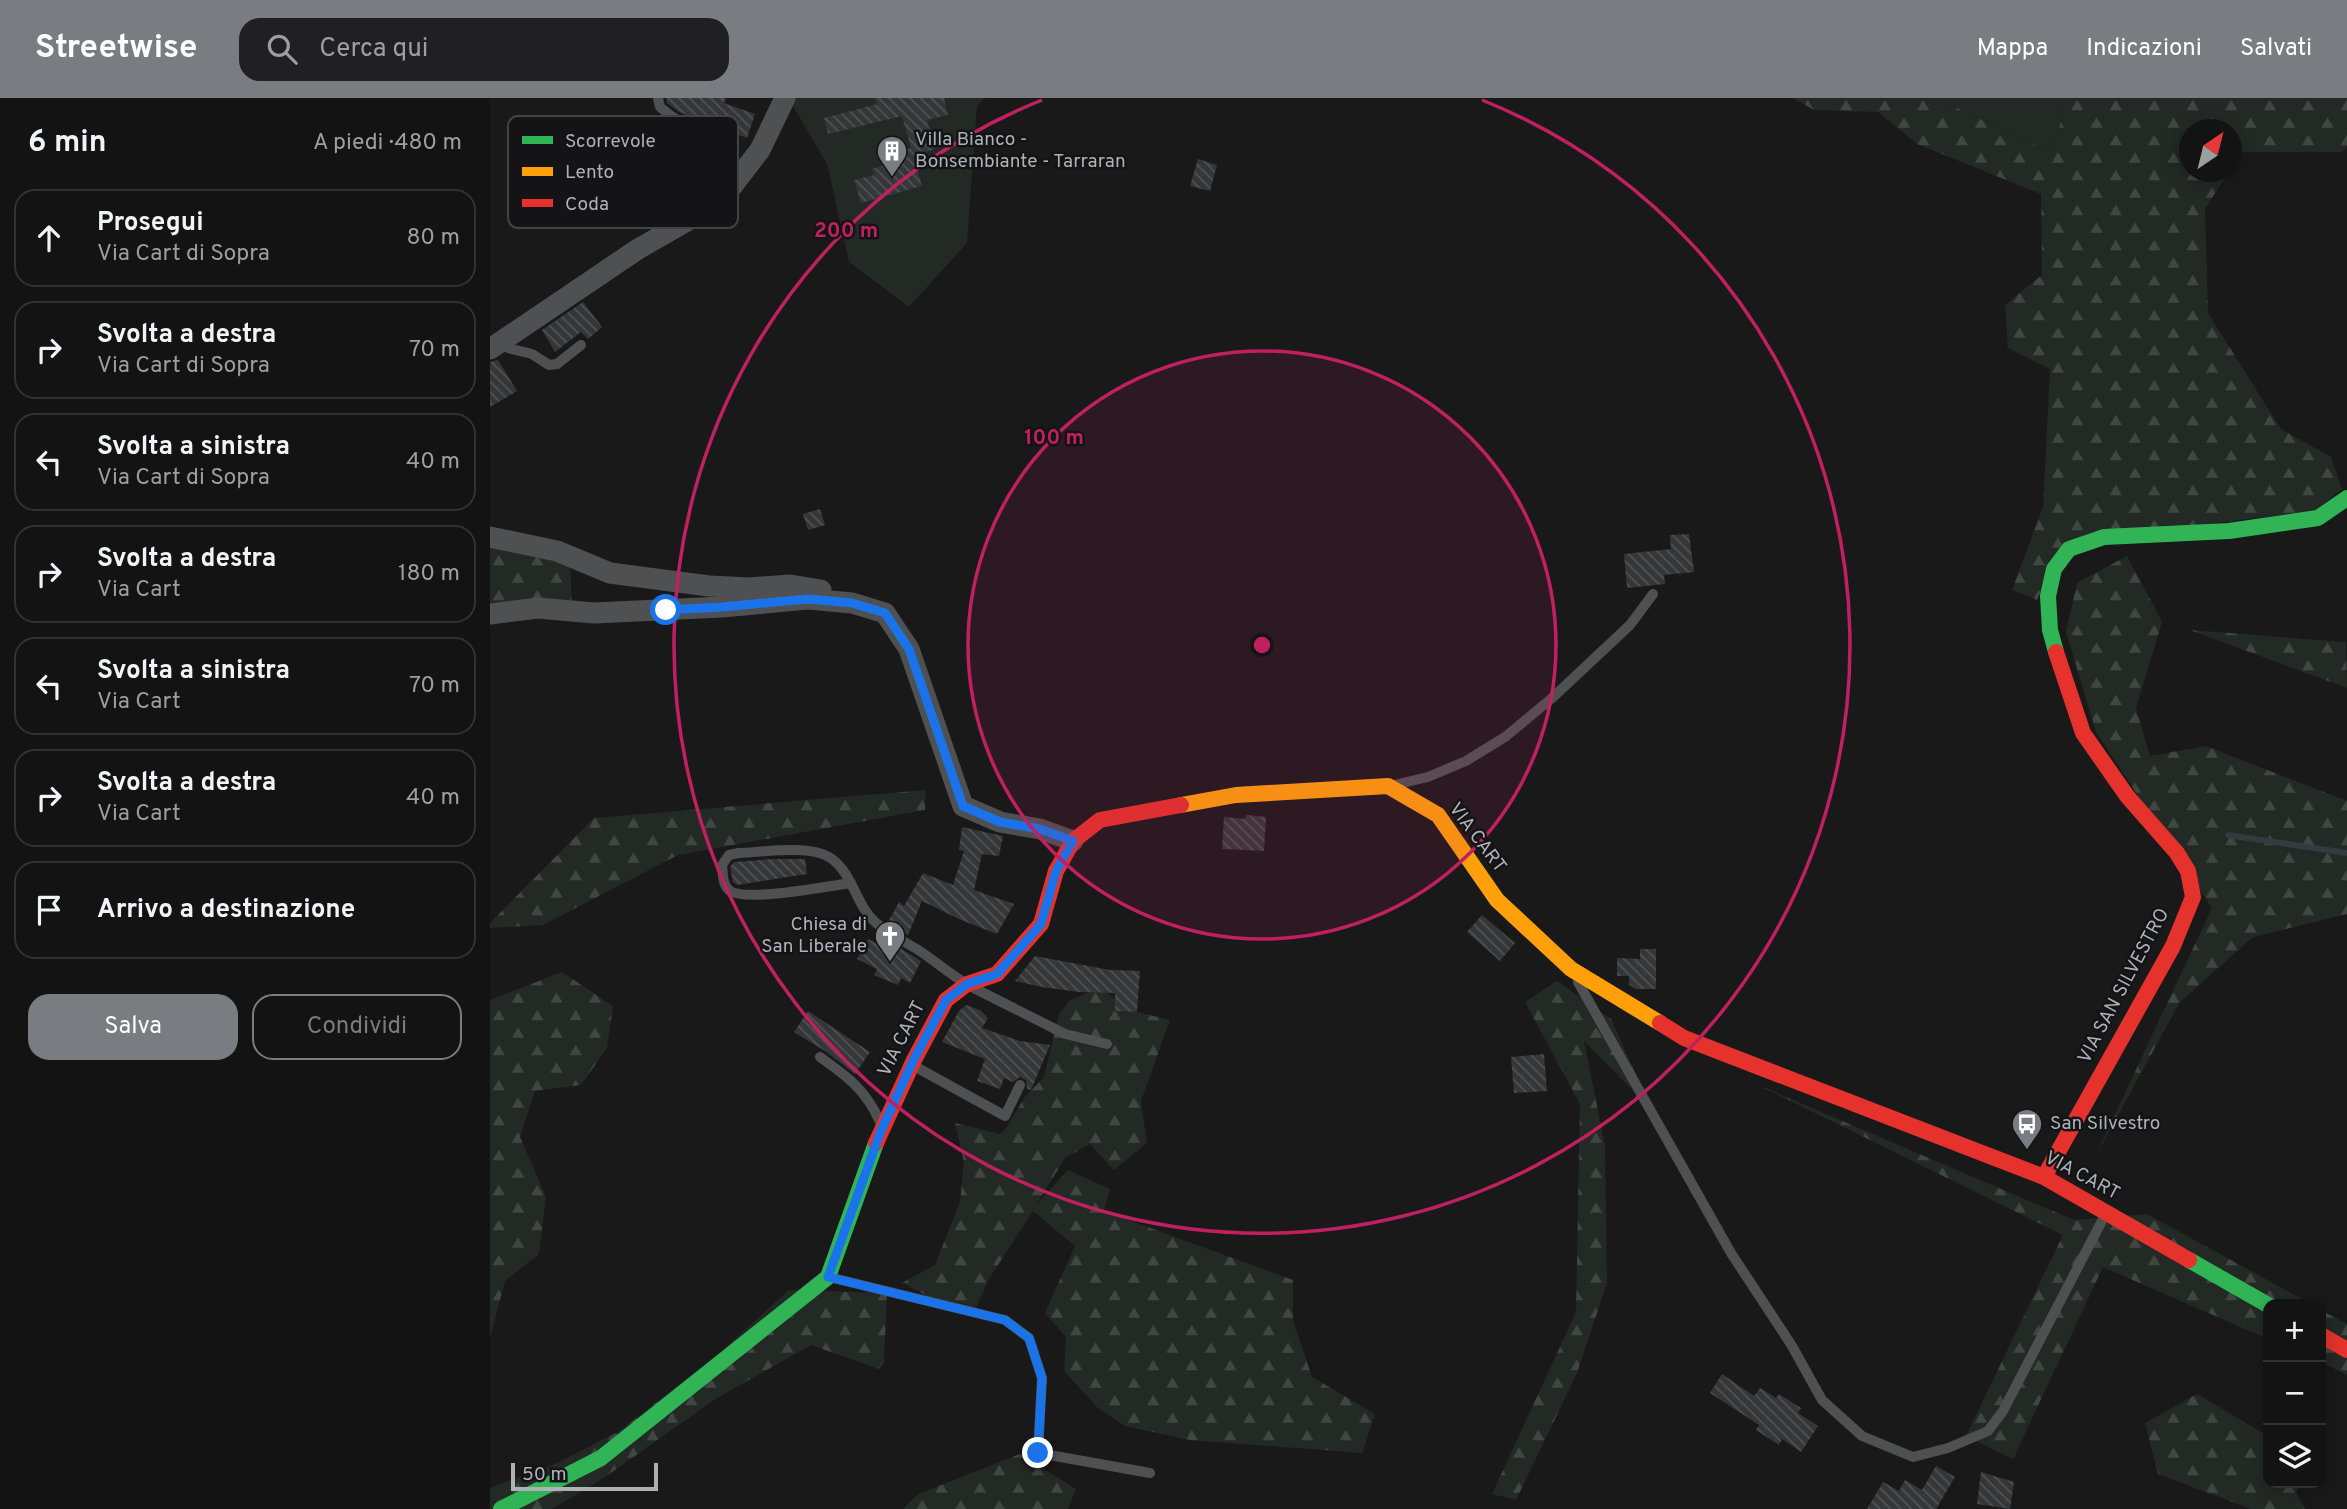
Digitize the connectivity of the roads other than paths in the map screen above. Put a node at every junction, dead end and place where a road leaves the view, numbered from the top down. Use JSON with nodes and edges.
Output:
{"nodes":[{"id":1,"x":658,"y":98,"type":"edge"},
{"id":2,"x":785,"y":98,"type":"edge"},
{"id":3,"x":670,"y":116,"type":"edge"},
{"id":4,"x":738,"y":178,"type":"edge"},
{"id":5,"x":675,"y":228,"type":"edge"},
{"id":6,"x":496,"y":345,"type":"edge"},
{"id":7,"x":581,"y":345,"type":"dead end"},
{"id":8,"x":2347,"y":498,"type":"edge"},
{"id":9,"x":490,"y":537,"type":"edge"},
{"id":10,"x":1653,"y":594,"type":"dead end"},
{"id":11,"x":885,"y":613,"type":"junction"},
{"id":12,"x":490,"y":614,"type":"edge"},
{"id":13,"x":1388,"y":786,"type":"junction"},
{"id":14,"x":1073,"y":841,"type":"junction"},
{"id":15,"x":851,"y":883,"type":"junction"},
{"id":16,"x":1571,"y":969,"type":"junction"},
{"id":17,"x":967,"y":984,"type":"junction"},
{"id":18,"x":1107,"y":1044,"type":"dead end"},
{"id":19,"x":820,"y":1057,"type":"dead end"},
{"id":20,"x":912,"y":1064,"type":"junction"},
{"id":21,"x":1020,"y":1085,"type":"dead end"},
{"id":22,"x":882,"y":1128,"type":"junction"},
{"id":23,"x":2044,"y":1177,"type":"junction"},
{"id":24,"x":2106,"y":1212,"type":"junction"},
{"id":25,"x":828,"y":1277,"type":"junction"},
{"id":26,"x":2263,"y":1302,"type":"edge"},
{"id":27,"x":2326,"y":1338,"type":"edge"},
{"id":28,"x":2347,"y":1350,"type":"edge"},
{"id":29,"x":1150,"y":1473,"type":"dead end"},
{"id":30,"x":501,"y":1509,"type":"edge"}],
"edges":[{"from":1,"to":3,"type":"lane"},
{"from":2,"to":4,"type":"street"},
{"from":5,"to":6,"type":"street"},
{"from":6,"to":7,"type":"lane"},
{"from":8,"to":23,"type":"street","name":"VIA SAN SILVESTRO"},
{"from":9,"to":11,"type":"street"},
{"from":10,"to":13,"type":"lane"},
{"from":11,"to":12,"type":"street"},
{"from":11,"to":14,"type":"street"},
{"from":13,"to":14,"type":"street","name":"VIA CART"},
{"from":13,"to":16,"type":"street","name":"VIA CART"},
{"from":14,"to":17,"type":"street","name":"VIA CART"},
{"from":15,"to":15,"type":"lane"},
{"from":15,"to":17,"type":"lane"},
{"from":16,"to":23,"type":"street","name":"VIA CART"},
{"from":16,"to":24,"type":"lane"},
{"from":17,"to":18,"type":"lane"},
{"from":17,"to":20,"type":"street","name":"VIA CART"},
{"from":19,"to":22,"type":"lane"},
{"from":20,"to":21,"type":"lane"},
{"from":20,"to":22,"type":"street","name":"VIA CART"},
{"from":22,"to":25,"type":"street","name":"VIA CART"},
{"from":23,"to":24,"type":"street","name":"VIA CART"},
{"from":24,"to":26,"type":"street","name":"VIA CART"},
{"from":25,"to":29,"type":"lane"},
{"from":25,"to":30,"type":"street"},
{"from":27,"to":28,"type":"street"}]}
